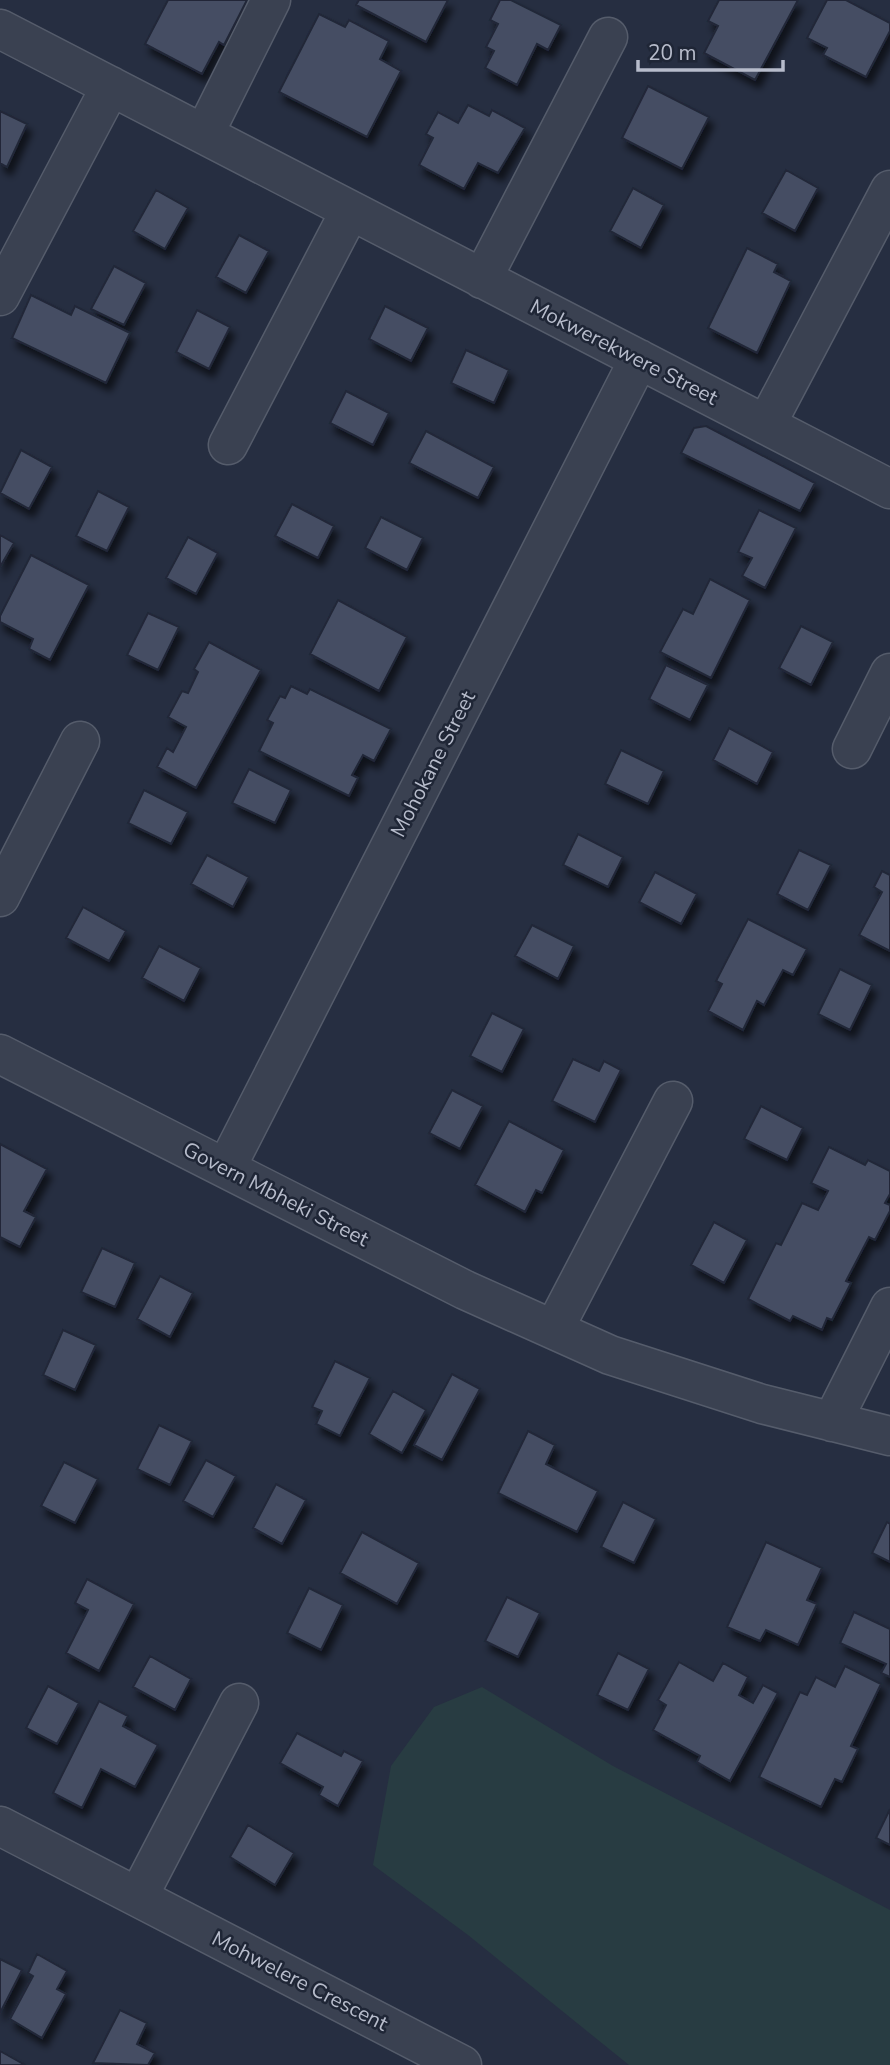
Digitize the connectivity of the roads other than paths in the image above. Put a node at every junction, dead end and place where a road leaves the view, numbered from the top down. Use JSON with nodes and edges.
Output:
{"nodes":[{"id":1,"x":271,"y":0,"type":"edge"},
{"id":2,"x":0,"y":29,"type":"edge"},
{"id":3,"x":608,"y":37,"type":"dead end"},
{"id":4,"x":111,"y":86,"type":"junction"},
{"id":5,"x":204,"y":134,"type":"junction"},
{"id":6,"x":890,"y":190,"type":"edge"},
{"id":7,"x":350,"y":211,"type":"junction"},
{"id":8,"x":482,"y":279,"type":"junction"},
{"id":9,"x":0,"y":296,"type":"edge"},
{"id":10,"x":639,"y":359,"type":"junction"},
{"id":11,"x":766,"y":425,"type":"junction"},
{"id":12,"x":228,"y":445,"type":"dead end"},
{"id":13,"x":890,"y":489,"type":"edge"},
{"id":14,"x":890,"y":673,"type":"edge"},
{"id":15,"x":80,"y":741,"type":"dead end"},
{"id":16,"x":852,"y":750,"type":"dead end"},
{"id":17,"x":0,"y":897,"type":"edge"},
{"id":18,"x":0,"y":1054,"type":"edge"},
{"id":19,"x":673,"y":1101,"type":"dead end"},
{"id":20,"x":226,"y":1168,"type":"junction"},
{"id":21,"x":890,"y":1307,"type":"edge"},
{"id":22,"x":554,"y":1329,"type":"junction"},
{"id":23,"x":832,"y":1422,"type":"junction"},
{"id":24,"x":890,"y":1436,"type":"edge"},
{"id":25,"x":239,"y":1703,"type":"dead end"},
{"id":26,"x":0,"y":1826,"type":"edge"},
{"id":27,"x":138,"y":1897,"type":"junction"},
{"id":28,"x":463,"y":2065,"type":"edge"}],
"edges":[{"from":1,"to":5,"type":"street"},
{"from":2,"to":4,"type":"street","name":"Mokwerekwere Street"},
{"from":3,"to":8,"type":"street"},
{"from":4,"to":5,"type":"street","name":"Mokwerekwere Street"},
{"from":4,"to":9,"type":"street"},
{"from":5,"to":7,"type":"street","name":"Mokwerekwere Street"},
{"from":6,"to":11,"type":"street"},
{"from":7,"to":8,"type":"street","name":"Mokwerekwere Street"},
{"from":7,"to":12,"type":"street"},
{"from":8,"to":10,"type":"street","name":"Mokwerekwere Street"},
{"from":10,"to":11,"type":"street","name":"Mokwerekwere Street"},
{"from":10,"to":20,"type":"street","name":"Mohokane Street"},
{"from":11,"to":13,"type":"street","name":"Mokwerekwere Street"},
{"from":14,"to":16,"type":"street"},
{"from":15,"to":17,"type":"street"},
{"from":18,"to":20,"type":"street","name":"Govern Mbheki Street"},
{"from":19,"to":22,"type":"street"},
{"from":20,"to":22,"type":"street","name":"Govern Mbheki Street"},
{"from":21,"to":23,"type":"street"},
{"from":22,"to":23,"type":"street","name":"Govern Mbheki Street"},
{"from":23,"to":24,"type":"street","name":"Govern Mbheki Street"},
{"from":25,"to":27,"type":"street"},
{"from":26,"to":27,"type":"street","name":"Mohwelere Crescent"},
{"from":27,"to":28,"type":"street","name":"Mohwelere Crescent"}]}
